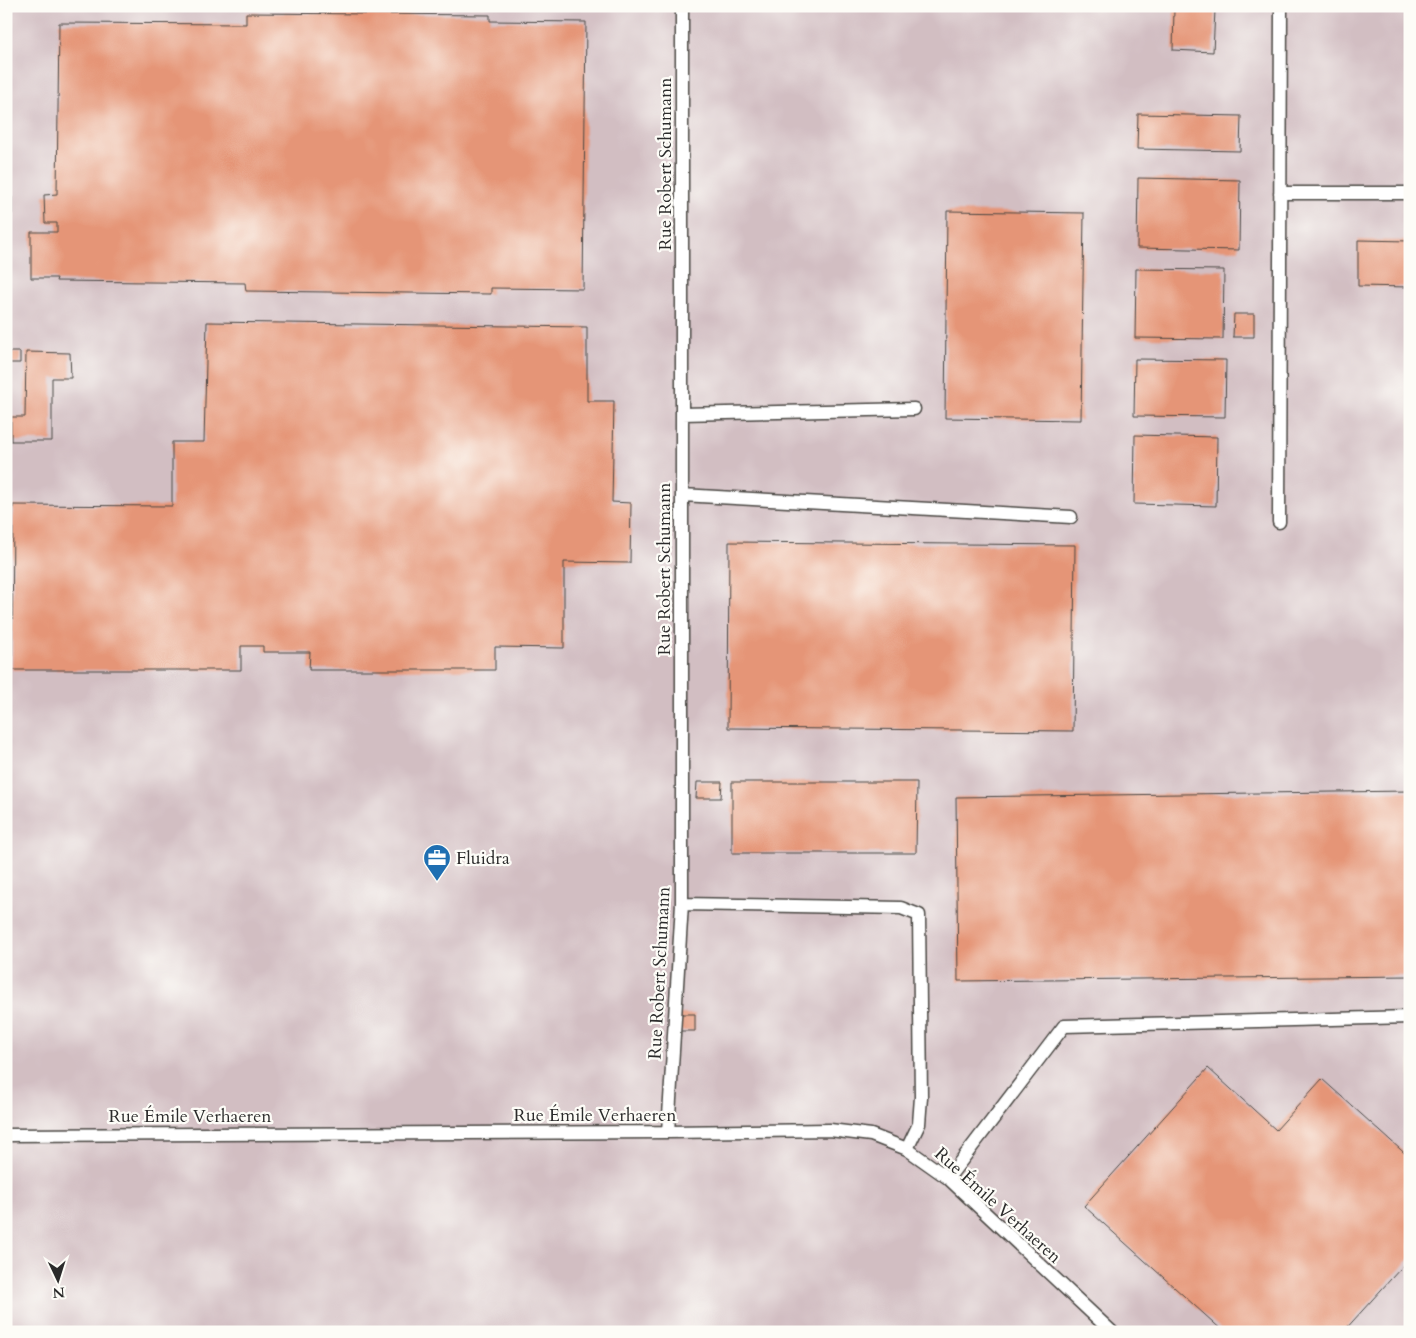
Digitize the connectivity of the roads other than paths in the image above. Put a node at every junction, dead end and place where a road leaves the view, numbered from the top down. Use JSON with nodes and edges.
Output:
{"nodes":[{"id":1,"x":682,"y":6,"type":"edge"},
{"id":2,"x":1281,"y":6,"type":"edge"},
{"id":3,"x":1280,"y":193,"type":"junction"},
{"id":4,"x":1410,"y":193,"type":"edge"},
{"id":5,"x":914,"y":409,"type":"dead end"},
{"id":6,"x":682,"y":414,"type":"junction"},
{"id":7,"x":682,"y":495,"type":"junction"},
{"id":8,"x":1071,"y":517,"type":"dead end"},
{"id":9,"x":1279,"y":522,"type":"dead end"},
{"id":10,"x":682,"y":904,"type":"junction"},
{"id":11,"x":1410,"y":1017,"type":"edge"},
{"id":12,"x":668,"y":1132,"type":"junction"},
{"id":13,"x":6,"y":1135,"type":"edge"},
{"id":14,"x":907,"y":1149,"type":"junction"},
{"id":15,"x":948,"y":1178,"type":"junction"},
{"id":16,"x":1112,"y":1332,"type":"edge"}],
"edges":[{"from":1,"to":6,"type":"lane","name":"Rue Robert Schumann"},
{"from":2,"to":3,"type":"lane"},
{"from":3,"to":4,"type":"lane"},
{"from":3,"to":9,"type":"lane"},
{"from":5,"to":6,"type":"lane"},
{"from":6,"to":7,"type":"lane","name":"Rue Robert Schumann"},
{"from":7,"to":8,"type":"lane"},
{"from":7,"to":10,"type":"lane","name":"Rue Robert Schumann"},
{"from":10,"to":12,"type":"lane","name":"Rue Robert Schumann"},
{"from":10,"to":14,"type":"lane"},
{"from":11,"to":15,"type":"lane"},
{"from":12,"to":13,"type":"lane","name":"Rue Émile Verhaeren"},
{"from":12,"to":14,"type":"lane","name":"Rue Émile Verhaeren"},
{"from":14,"to":15,"type":"lane","name":"Rue Émile Verhaeren"},
{"from":15,"to":16,"type":"lane","name":"Rue Émile Verhaeren"}]}
